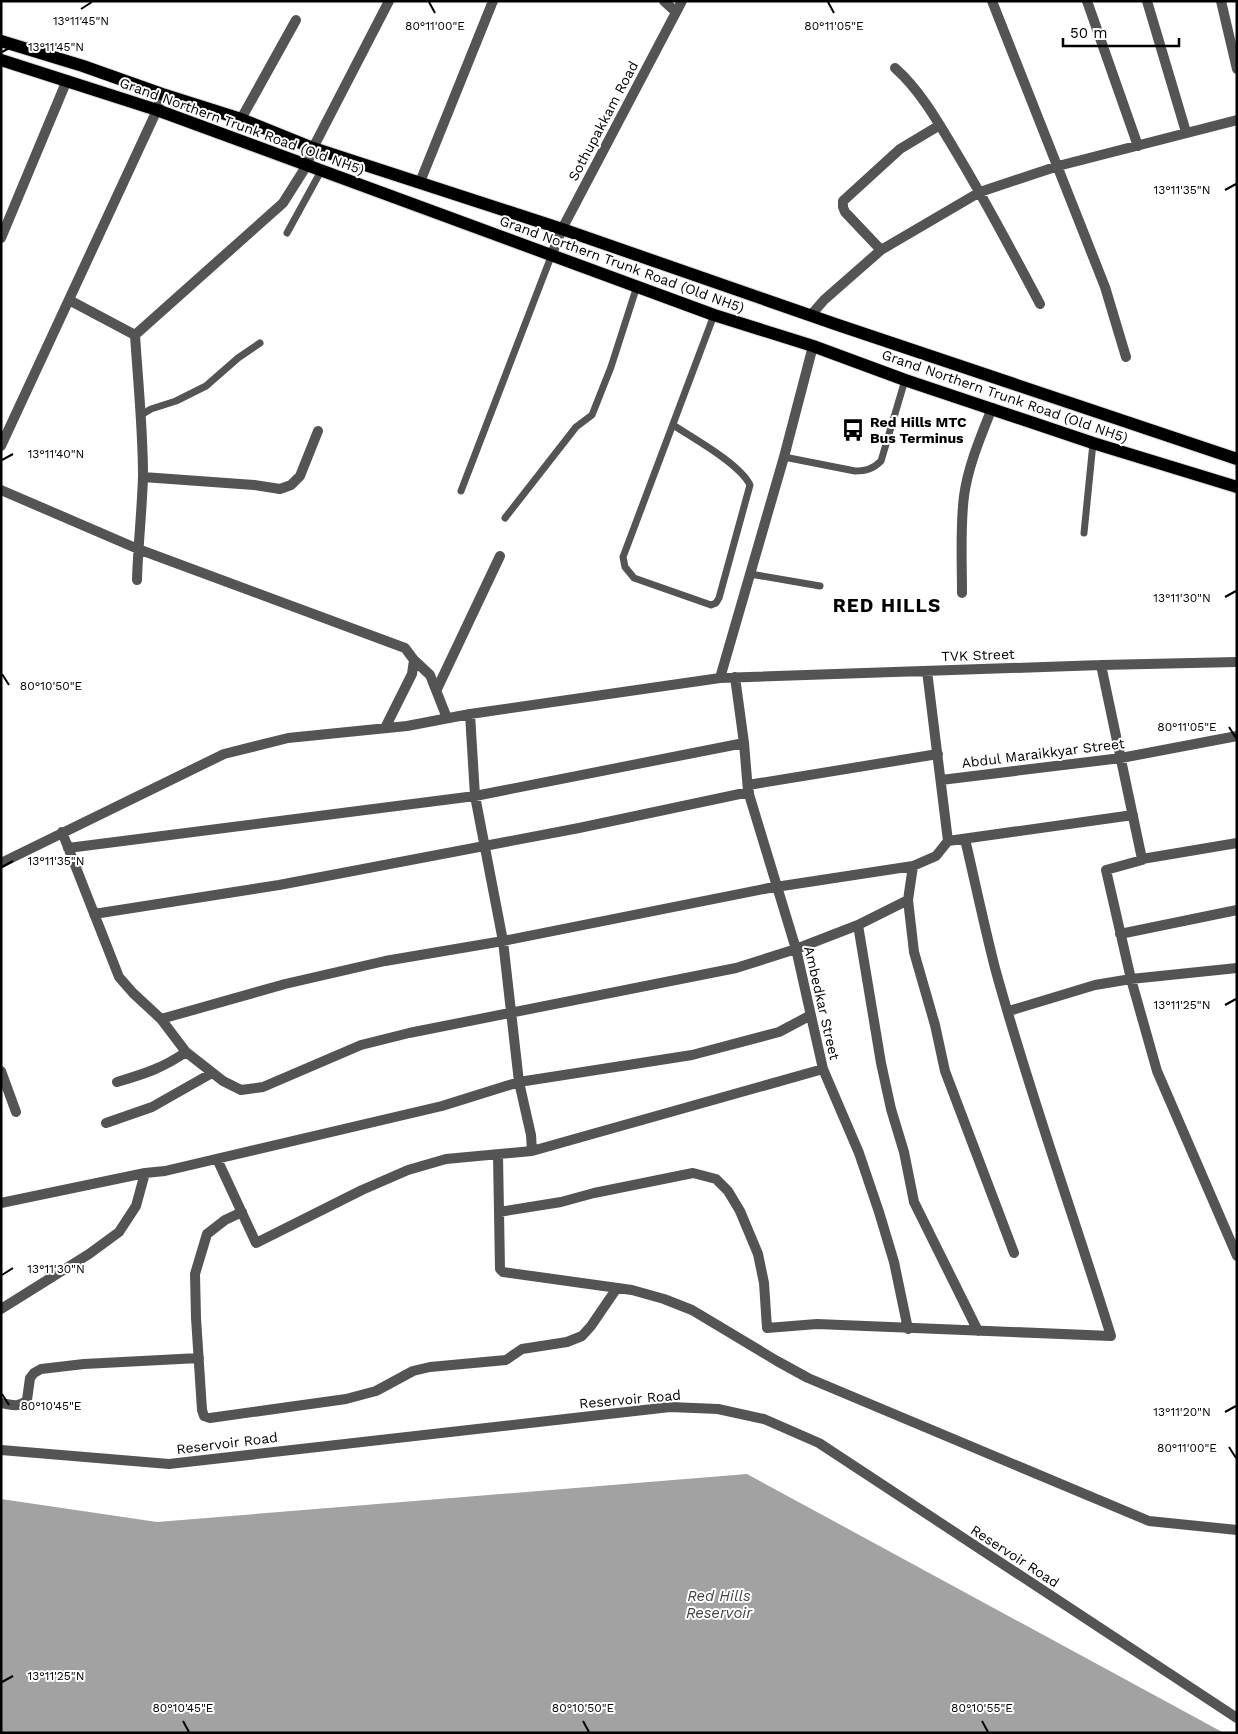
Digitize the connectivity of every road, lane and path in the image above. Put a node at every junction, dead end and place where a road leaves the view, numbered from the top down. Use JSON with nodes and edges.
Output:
{"nodes":[{"id":1,"x":388,"y":1,"type":"edge"},
{"id":2,"x":493,"y":1,"type":"edge"},
{"id":3,"x":664,"y":1,"type":"edge"},
{"id":4,"x":682,"y":1,"type":"edge"},
{"id":5,"x":992,"y":1,"type":"edge"},
{"id":6,"x":1086,"y":1,"type":"edge"},
{"id":7,"x":1147,"y":1,"type":"edge"},
{"id":8,"x":1221,"y":1,"type":"edge"},
{"id":9,"x":676,"y":12,"type":"junction"},
{"id":10,"x":296,"y":20,"type":"dead end"},
{"id":11,"x":1,"y":41,"type":"edge"},
{"id":12,"x":1,"y":60,"type":"edge"},
{"id":13,"x":894,"y":68,"type":"dead end"},
{"id":14,"x":1237,"y":68,"type":"edge"},
{"id":15,"x":67,"y":80,"type":"junction"},
{"id":16,"x":162,"y":94,"type":"junction"},
{"id":17,"x":157,"y":110,"type":"junction"},
{"id":18,"x":241,"y":119,"type":"junction"},
{"id":19,"x":1237,"y":120,"type":"edge"},
{"id":20,"x":940,"y":125,"type":"junction"},
{"id":21,"x":1186,"y":132,"type":"junction"},
{"id":22,"x":1138,"y":146,"type":"junction"},
{"id":23,"x":313,"y":148,"type":"junction"},
{"id":24,"x":307,"y":165,"type":"junction"},
{"id":25,"x":1058,"y":166,"type":"junction"},
{"id":26,"x":321,"y":171,"type":"junction"},
{"id":27,"x":420,"y":182,"type":"junction"},
{"id":28,"x":980,"y":192,"type":"junction"},
{"id":29,"x":562,"y":229,"type":"junction"},
{"id":30,"x":287,"y":233,"type":"dead end"},
{"id":31,"x":1,"y":238,"type":"edge"},
{"id":32,"x":882,"y":250,"type":"junction"},
{"id":33,"x":552,"y":254,"type":"junction"},
{"id":34,"x":637,"y":286,"type":"junction"},
{"id":35,"x":69,"y":300,"type":"junction"},
{"id":36,"x":1040,"y":304,"type":"dead end"},
{"id":37,"x":714,"y":315,"type":"junction"},
{"id":38,"x":811,"y":315,"type":"junction"},
{"id":39,"x":135,"y":335,"type":"junction"},
{"id":40,"x":260,"y":343,"type":"dead end"},
{"id":41,"x":813,"y":346,"type":"junction"},
{"id":42,"x":1126,"y":357,"type":"dead end"},
{"id":43,"x":906,"y":380,"type":"junction"},
{"id":44,"x":992,"y":408,"type":"junction"},
{"id":45,"x":141,"y":415,"type":"junction"},
{"id":46,"x":673,"y":425,"type":"junction"},
{"id":47,"x":318,"y":431,"type":"dead end"},
{"id":48,"x":1093,"y":443,"type":"junction"},
{"id":49,"x":1,"y":446,"type":"edge"},
{"id":50,"x":784,"y":457,"type":"junction"},
{"id":51,"x":1237,"y":459,"type":"edge"},
{"id":52,"x":143,"y":477,"type":"junction"},
{"id":53,"x":1237,"y":487,"type":"edge"},
{"id":54,"x":1,"y":490,"type":"edge"},
{"id":55,"x":461,"y":491,"type":"dead end"},
{"id":56,"x":505,"y":518,"type":"dead end"},
{"id":57,"x":1084,"y":533,"type":"dead end"},
{"id":58,"x":138,"y":549,"type":"junction"},
{"id":59,"x":500,"y":556,"type":"dead end"},
{"id":60,"x":750,"y":574,"type":"junction"},
{"id":61,"x":137,"y":580,"type":"dead end"},
{"id":62,"x":820,"y":586,"type":"dead end"},
{"id":63,"x":962,"y":593,"type":"dead end"},
{"id":64,"x":414,"y":660,"type":"junction"},
{"id":65,"x":1237,"y":662,"type":"edge"},
{"id":66,"x":1101,"y":665,"type":"junction"},
{"id":67,"x":927,"y":671,"type":"junction"},
{"id":68,"x":735,"y":677,"type":"junction"},
{"id":69,"x":720,"y":678,"type":"junction"},
{"id":70,"x":436,"y":688,"type":"junction"},
{"id":71,"x":470,"y":714,"type":"junction"},
{"id":72,"x":447,"y":718,"type":"junction"},
{"id":73,"x":386,"y":728,"type":"junction"},
{"id":74,"x":1237,"y":736,"type":"edge"},
{"id":75,"x":744,"y":743,"type":"junction"},
{"id":76,"x":938,"y":754,"type":"junction"},
{"id":77,"x":1121,"y":758,"type":"junction"},
{"id":78,"x":941,"y":780,"type":"junction"},
{"id":79,"x":748,"y":788,"type":"junction"},
{"id":80,"x":474,"y":796,"type":"junction"},
{"id":81,"x":1133,"y":816,"type":"junction"},
{"id":82,"x":62,"y":832,"type":"junction"},
{"id":83,"x":965,"y":839,"type":"junction"},
{"id":84,"x":948,"y":841,"type":"junction"},
{"id":85,"x":1237,"y":843,"type":"edge"},
{"id":86,"x":485,"y":846,"type":"junction"},
{"id":87,"x":68,"y":848,"type":"junction"},
{"id":88,"x":1142,"y":859,"type":"junction"},
{"id":89,"x":1,"y":863,"type":"edge"},
{"id":90,"x":913,"y":866,"type":"junction"},
{"id":91,"x":777,"y":886,"type":"junction"},
{"id":92,"x":908,"y":900,"type":"junction"},
{"id":93,"x":1237,"y":910,"type":"edge"},
{"id":94,"x":94,"y":914,"type":"junction"},
{"id":95,"x":858,"y":925,"type":"junction"},
{"id":96,"x":1120,"y":934,"type":"junction"},
{"id":97,"x":503,"y":941,"type":"junction"},
{"id":98,"x":796,"y":949,"type":"junction"},
{"id":99,"x":1237,"y":968,"type":"edge"},
{"id":100,"x":1131,"y":979,"type":"junction"},
{"id":101,"x":1009,"y":1011,"type":"junction"},
{"id":102,"x":512,"y":1013,"type":"junction"},
{"id":103,"x":811,"y":1015,"type":"junction"},
{"id":104,"x":161,"y":1019,"type":"junction"},
{"id":105,"x":186,"y":1052,"type":"junction"},
{"id":106,"x":823,"y":1069,"type":"junction"},
{"id":107,"x":1,"y":1071,"type":"edge"},
{"id":108,"x":212,"y":1073,"type":"junction"},
{"id":109,"x":117,"y":1082,"type":"dead end"},
{"id":110,"x":519,"y":1082,"type":"junction"},
{"id":111,"x":16,"y":1112,"type":"dead end"},
{"id":112,"x":106,"y":1123,"type":"dead end"},
{"id":113,"x":532,"y":1150,"type":"junction"},
{"id":114,"x":498,"y":1155,"type":"junction"},
{"id":115,"x":217,"y":1158,"type":"junction"},
{"id":116,"x":145,"y":1173,"type":"junction"},
{"id":117,"x":1,"y":1203,"type":"edge"},
{"id":118,"x":242,"y":1212,"type":"junction"},
{"id":119,"x":499,"y":1212,"type":"junction"},
{"id":120,"x":1014,"y":1253,"type":"dead end"},
{"id":121,"x":1237,"y":1256,"type":"edge"},
{"id":122,"x":617,"y":1288,"type":"junction"},
{"id":123,"x":1,"y":1309,"type":"edge"},
{"id":124,"x":908,"y":1329,"type":"junction"},
{"id":125,"x":978,"y":1331,"type":"junction"},
{"id":126,"x":198,"y":1358,"type":"junction"},
{"id":127,"x":1,"y":1403,"type":"edge"},
{"id":128,"x":1,"y":1450,"type":"edge"},
{"id":129,"x":1237,"y":1530,"type":"edge"},
{"id":130,"x":1237,"y":1718,"type":"edge"}],
"edges":[{"from":1,"to":23,"type":"street"},
{"from":2,"to":27,"type":"street"},
{"from":3,"to":9,"type":"street"},
{"from":4,"to":9,"type":"street","name":"Sothupakkam Road"},
{"from":5,"to":25,"type":"street"},
{"from":6,"to":22,"type":"street"},
{"from":7,"to":21,"type":"street"},
{"from":8,"to":14,"type":"street"},
{"from":9,"to":29,"type":"street","name":"Sothupakkam Road"},
{"from":10,"to":18,"type":"street"},
{"from":11,"to":16,"type":"main road","name":"Grand Northern Trunk Road (Old NH5)"},
{"from":12,"to":15,"type":"main road","name":"Grand Northern Trunk Road (Old NH5)"},
{"from":13,"to":20,"type":"street"},
{"from":15,"to":17,"type":"main road","name":"Grand Northern Trunk Road (Old NH5)"},
{"from":15,"to":31,"type":"street"},
{"from":16,"to":17,"type":"street"},
{"from":16,"to":18,"type":"main road","name":"Grand Northern Trunk Road (Old NH5)"},
{"from":17,"to":24,"type":"main road","name":"Grand Northern Trunk Road (Old NH5)"},
{"from":17,"to":35,"type":"street"},
{"from":18,"to":23,"type":"main road","name":"Grand Northern Trunk Road (Old NH5)"},
{"from":19,"to":21,"type":"street"},
{"from":20,"to":28,"type":"street"},
{"from":20,"to":32,"type":"street"},
{"from":21,"to":22,"type":"street"},
{"from":22,"to":25,"type":"street"},
{"from":23,"to":24,"type":"street"},
{"from":23,"to":27,"type":"main road","name":"Grand Northern Trunk Road (Old NH5)"},
{"from":24,"to":26,"type":"main road","name":"Grand Northern Trunk Road (Old NH5)"},
{"from":24,"to":39,"type":"street"},
{"from":25,"to":28,"type":"street"},
{"from":25,"to":42,"type":"street"},
{"from":26,"to":30,"type":"lane"},
{"from":26,"to":33,"type":"main road","name":"Grand Northern Trunk Road (Old NH5)"},
{"from":27,"to":29,"type":"main road","name":"Grand Northern Trunk Road (Old NH5)"},
{"from":28,"to":32,"type":"street"},
{"from":28,"to":36,"type":"street"},
{"from":29,"to":33,"type":"street","name":"Sothupakkam Road"},
{"from":29,"to":38,"type":"main road","name":"Grand Northern Trunk Road (Old NH5)"},
{"from":32,"to":38,"type":"street"},
{"from":33,"to":34,"type":"main road","name":"Grand Northern Trunk Road (Old NH5)"},
{"from":33,"to":55,"type":"lane"},
{"from":34,"to":37,"type":"main road","name":"Grand Northern Trunk Road (Old NH5)"},
{"from":34,"to":56,"type":"lane"},
{"from":35,"to":39,"type":"street"},
{"from":35,"to":49,"type":"street"},
{"from":37,"to":41,"type":"main road","name":"Grand Northern Trunk Road (Old NH5)"},
{"from":37,"to":46,"type":"lane"},
{"from":38,"to":51,"type":"main road","name":"Grand Northern Trunk Road (Old NH5)"},
{"from":39,"to":45,"type":"street"},
{"from":40,"to":45,"type":"lane"},
{"from":41,"to":43,"type":"main road","name":"Grand Northern Trunk Road (Old NH5)"},
{"from":41,"to":50,"type":"street"},
{"from":43,"to":44,"type":"main road","name":"Grand Northern Trunk Road (Old NH5)"},
{"from":43,"to":50,"type":"lane"},
{"from":44,"to":48,"type":"main road","name":"Grand Northern Trunk Road (Old NH5)"},
{"from":44,"to":63,"type":"street"},
{"from":45,"to":52,"type":"street"},
{"from":46,"to":46,"type":"lane"},
{"from":47,"to":52,"type":"street"},
{"from":48,"to":53,"type":"main road","name":"Grand Northern Trunk Road (Old NH5)"},
{"from":48,"to":57,"type":"lane"},
{"from":50,"to":60,"type":"street"},
{"from":52,"to":58,"type":"street"},
{"from":54,"to":58,"type":"street"},
{"from":58,"to":61,"type":"street"},
{"from":58,"to":64,"type":"street"},
{"from":59,"to":70,"type":"street"},
{"from":60,"to":62,"type":"lane"},
{"from":60,"to":69,"type":"street"},
{"from":64,"to":70,"type":"street"},
{"from":64,"to":73,"type":"street"},
{"from":65,"to":66,"type":"street","name":"TVK Street"},
{"from":66,"to":67,"type":"street","name":"TVK Street"},
{"from":66,"to":77,"type":"street"},
{"from":67,"to":68,"type":"street","name":"TVK Street"},
{"from":67,"to":76,"type":"street"},
{"from":68,"to":69,"type":"street","name":"TVK Street"},
{"from":68,"to":75,"type":"street","name":"Ambedkar Street"},
{"from":69,"to":71,"type":"street","name":"TVK Street"},
{"from":70,"to":72,"type":"street"},
{"from":71,"to":72,"type":"street","name":"TVK Street"},
{"from":71,"to":80,"type":"street"},
{"from":72,"to":73,"type":"street","name":"TVK Street"},
{"from":73,"to":82,"type":"street","name":"TVK Street"},
{"from":74,"to":77,"type":"street","name":"Abdul Maraikkyar Street"},
{"from":75,"to":79,"type":"street","name":"Ambedkar Street"},
{"from":75,"to":80,"type":"street"},
{"from":76,"to":78,"type":"street"},
{"from":76,"to":79,"type":"street"},
{"from":77,"to":78,"type":"street","name":"Abdul Maraikkyar Street"},
{"from":77,"to":81,"type":"street"},
{"from":78,"to":84,"type":"street"},
{"from":79,"to":86,"type":"street"},
{"from":79,"to":91,"type":"street","name":"Ambedkar Street"},
{"from":80,"to":86,"type":"street"},
{"from":80,"to":87,"type":"street"},
{"from":81,"to":83,"type":"street"},
{"from":81,"to":88,"type":"street"},
{"from":82,"to":87,"type":"street"},
{"from":82,"to":89,"type":"street","name":"TVK Street"},
{"from":83,"to":84,"type":"street"},
{"from":83,"to":101,"type":"street"},
{"from":84,"to":90,"type":"street"},
{"from":85,"to":88,"type":"street"},
{"from":86,"to":94,"type":"street"},
{"from":86,"to":97,"type":"street"},
{"from":87,"to":94,"type":"street"},
{"from":88,"to":96,"type":"street"},
{"from":90,"to":91,"type":"street"},
{"from":90,"to":92,"type":"street"},
{"from":91,"to":97,"type":"street"},
{"from":91,"to":98,"type":"street","name":"Ambedkar Street"},
{"from":92,"to":95,"type":"street"},
{"from":92,"to":120,"type":"street"},
{"from":93,"to":96,"type":"street"},
{"from":94,"to":104,"type":"street"},
{"from":95,"to":98,"type":"street"},
{"from":95,"to":125,"type":"street"},
{"from":96,"to":100,"type":"street"},
{"from":97,"to":102,"type":"street"},
{"from":97,"to":104,"type":"street"},
{"from":98,"to":102,"type":"street"},
{"from":98,"to":103,"type":"street","name":"Ambedkar Street"},
{"from":99,"to":100,"type":"street"},
{"from":100,"to":101,"type":"street"},
{"from":100,"to":121,"type":"street"},
{"from":101,"to":125,"type":"street"},
{"from":102,"to":108,"type":"street"},
{"from":102,"to":110,"type":"street"},
{"from":103,"to":106,"type":"street","name":"Ambedkar Street"},
{"from":103,"to":110,"type":"street"},
{"from":104,"to":105,"type":"street"},
{"from":105,"to":108,"type":"street"},
{"from":105,"to":109,"type":"street"},
{"from":106,"to":113,"type":"street"},
{"from":106,"to":124,"type":"street","name":"Ambedkar Street"},
{"from":107,"to":111,"type":"street"},
{"from":108,"to":112,"type":"street"},
{"from":110,"to":113,"type":"street"},
{"from":110,"to":115,"type":"street"},
{"from":113,"to":114,"type":"street"},
{"from":114,"to":118,"type":"street"},
{"from":114,"to":119,"type":"street"},
{"from":115,"to":116,"type":"street"},
{"from":115,"to":118,"type":"street"},
{"from":116,"to":117,"type":"street"},
{"from":116,"to":123,"type":"street"},
{"from":118,"to":126,"type":"street"},
{"from":119,"to":122,"type":"street"},
{"from":119,"to":124,"type":"street"},
{"from":122,"to":126,"type":"street"},
{"from":122,"to":129,"type":"street"},
{"from":124,"to":125,"type":"street"},
{"from":126,"to":127,"type":"street"},
{"from":128,"to":130,"type":"street","name":"Reservoir Road"}]}
